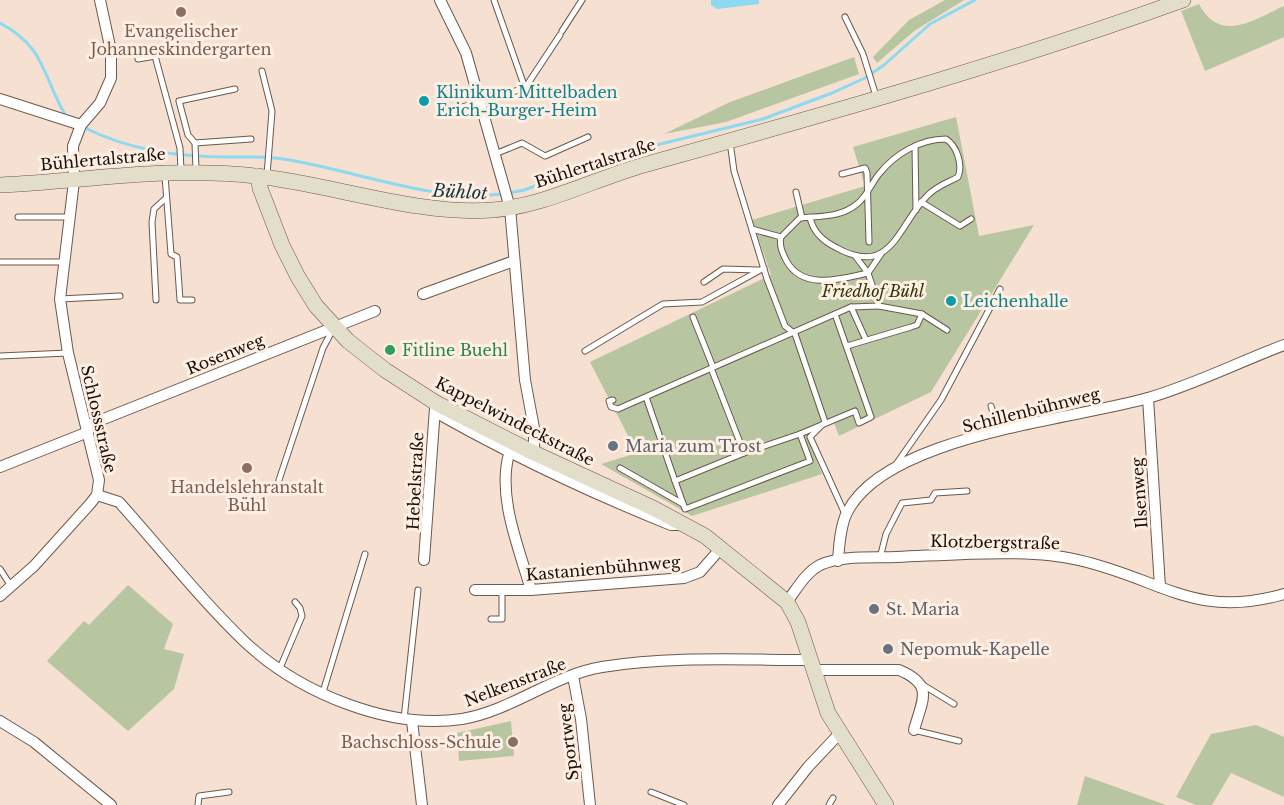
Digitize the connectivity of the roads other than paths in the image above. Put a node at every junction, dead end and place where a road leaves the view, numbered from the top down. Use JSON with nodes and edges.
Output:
{"nodes":[{"id":1,"x":100,"y":0,"type":"edge"},
{"id":2,"x":440,"y":0,"type":"edge"},
{"id":3,"x":494,"y":0,"type":"edge"},
{"id":4,"x":582,"y":0,"type":"edge"},
{"id":5,"x":1182,"y":0,"type":"edge"},
{"id":6,"x":845,"y":17,"type":"dead end"},
{"id":7,"x":138,"y":60,"type":"dead end"},
{"id":8,"x":262,"y":71,"type":"dead end"},
{"id":9,"x":525,"y":88,"type":"junction"},
{"id":10,"x":235,"y":89,"type":"dead end"},
{"id":11,"x":876,"y":96,"type":"junction"},
{"id":12,"x":0,"y":99,"type":"edge"},
{"id":13,"x":481,"y":101,"type":"junction"},
{"id":14,"x":459,"y":108,"type":"dead end"},
{"id":15,"x":81,"y":125,"type":"junction"},
{"id":16,"x":588,"y":137,"type":"dead end"},
{"id":17,"x":251,"y":139,"type":"dead end"},
{"id":18,"x":730,"y":142,"type":"junction"},
{"id":19,"x":196,"y":146,"type":"junction"},
{"id":20,"x":915,"y":146,"type":"junction"},
{"id":21,"x":495,"y":154,"type":"junction"},
{"id":22,"x":189,"y":167,"type":"junction"},
{"id":23,"x":165,"y":171,"type":"junction"},
{"id":24,"x":265,"y":173,"type":"junction"},
{"id":25,"x":842,"y":174,"type":"dead end"},
{"id":26,"x":74,"y":181,"type":"junction"},
{"id":27,"x":0,"y":185,"type":"edge"},
{"id":28,"x":870,"y":189,"type":"junction"},
{"id":29,"x":796,"y":192,"type":"dead end"},
{"id":30,"x":166,"y":198,"type":"junction"},
{"id":31,"x":921,"y":202,"type":"junction"},
{"id":32,"x":508,"y":204,"type":"junction"},
{"id":33,"x":916,"y":210,"type":"junction"},
{"id":34,"x":18,"y":217,"type":"dead end"},
{"id":35,"x":69,"y":217,"type":"junction"},
{"id":36,"x":802,"y":218,"type":"junction"},
{"id":37,"x":810,"y":218,"type":"junction"},
{"id":38,"x":971,"y":219,"type":"dead end"},
{"id":39,"x":752,"y":229,"type":"junction"},
{"id":40,"x":781,"y":237,"type":"junction"},
{"id":41,"x":870,"y":242,"type":"dead end"},
{"id":42,"x":882,"y":252,"type":"junction"},
{"id":43,"x":855,"y":257,"type":"junction"},
{"id":44,"x":514,"y":261,"type":"junction"},
{"id":45,"x":0,"y":262,"type":"edge"},
{"id":46,"x":63,"y":262,"type":"junction"},
{"id":47,"x":762,"y":269,"type":"junction"},
{"id":48,"x":868,"y":273,"type":"junction"},
{"id":49,"x":704,"y":282,"type":"dead end"},
{"id":50,"x":1000,"y":289,"type":"dead end"},
{"id":51,"x":423,"y":294,"type":"dead end"},
{"id":52,"x":120,"y":296,"type":"dead end"},
{"id":53,"x":60,"y":299,"type":"junction"},
{"id":54,"x":156,"y":300,"type":"dead end"},
{"id":55,"x":192,"y":300,"type":"dead end"},
{"id":56,"x":879,"y":306,"type":"junction"},
{"id":57,"x":852,"y":307,"type":"junction"},
{"id":58,"x":375,"y":311,"type":"dead end"},
{"id":59,"x":835,"y":314,"type":"junction"},
{"id":60,"x":922,"y":314,"type":"junction"},
{"id":61,"x":693,"y":317,"type":"dead end"},
{"id":62,"x":334,"y":327,"type":"junction"},
{"id":63,"x":947,"y":330,"type":"dead end"},
{"id":64,"x":794,"y":332,"type":"junction"},
{"id":65,"x":866,"y":340,"type":"junction"},
{"id":66,"x":1284,"y":345,"type":"edge"},
{"id":67,"x":847,"y":346,"type":"junction"},
{"id":68,"x":585,"y":351,"type":"dead end"},
{"id":69,"x":68,"y":353,"type":"junction"},
{"id":70,"x":0,"y":356,"type":"edge"},
{"id":71,"x":712,"y":368,"type":"junction"},
{"id":72,"x":646,"y":397,"type":"junction"},
{"id":73,"x":1148,"y":398,"type":"junction"},
{"id":74,"x":612,"y":400,"type":"dead end"},
{"id":75,"x":991,"y":406,"type":"dead end"},
{"id":76,"x":435,"y":407,"type":"junction"},
{"id":77,"x":824,"y":419,"type":"junction"},
{"id":78,"x":87,"y":429,"type":"junction"},
{"id":79,"x":999,"y":431,"type":"junction"},
{"id":80,"x":800,"y":434,"type":"junction"},
{"id":81,"x":534,"y":453,"type":"junction"},
{"id":82,"x":744,"y":453,"type":"junction"},
{"id":83,"x":509,"y":454,"type":"junction"},
{"id":84,"x":896,"y":465,"type":"junction"},
{"id":85,"x":0,"y":467,"type":"edge"},
{"id":86,"x":620,"y":468,"type":"dead end"},
{"id":87,"x":279,"y":480,"type":"dead end"},
{"id":88,"x":675,"y":481,"type":"junction"},
{"id":89,"x":967,"y":491,"type":"dead end"},
{"id":90,"x":96,"y":495,"type":"junction"},
{"id":91,"x":683,"y":504,"type":"junction"},
{"id":92,"x":846,"y":516,"type":"junction"},
{"id":93,"x":683,"y":524,"type":"junction"},
{"id":94,"x":721,"y":548,"type":"junction"},
{"id":95,"x":365,"y":554,"type":"dead end"},
{"id":96,"x":880,"y":558,"type":"junction"},
{"id":97,"x":424,"y":560,"type":"dead end"},
{"id":98,"x":838,"y":561,"type":"junction"},
{"id":99,"x":0,"y":569,"type":"edge"},
{"id":100,"x":12,"y":587,"type":"junction"},
{"id":101,"x":1160,"y":587,"type":"junction"},
{"id":102,"x":475,"y":590,"type":"dead end"},
{"id":103,"x":502,"y":590,"type":"junction"},
{"id":104,"x":531,"y":590,"type":"junction"},
{"id":105,"x":418,"y":591,"type":"dead end"},
{"id":106,"x":1284,"y":594,"type":"edge"},
{"id":107,"x":0,"y":596,"type":"edge"},
{"id":108,"x":295,"y":602,"type":"dead end"},
{"id":109,"x":787,"y":602,"type":"junction"},
{"id":110,"x":491,"y":619,"type":"dead end"},
{"id":111,"x":811,"y":665,"type":"junction"},
{"id":112,"x":280,"y":668,"type":"junction"},
{"id":113,"x":573,"y":676,"type":"junction"},
{"id":114,"x":922,"y":684,"type":"junction"},
{"id":115,"x":323,"y":692,"type":"junction"},
{"id":116,"x":954,"y":704,"type":"dead end"},
{"id":117,"x":408,"y":720,"type":"junction"},
{"id":118,"x":0,"y":721,"type":"edge"},
{"id":119,"x":914,"y":730,"type":"joint"},
{"id":120,"x":839,"y":734,"type":"junction"},
{"id":121,"x":959,"y":741,"type":"dead end"},
{"id":122,"x":229,"y":792,"type":"dead end"},
{"id":123,"x":651,"y":792,"type":"dead end"},
{"id":124,"x":833,"y":798,"type":"dead end"},
{"id":125,"x":780,"y":804,"type":"edge"},
{"id":126,"x":111,"y":805,"type":"edge"},
{"id":127,"x":198,"y":805,"type":"edge"},
{"id":128,"x":422,"y":805,"type":"edge"},
{"id":129,"x":590,"y":805,"type":"edge"},
{"id":130,"x":684,"y":805,"type":"edge"},
{"id":131,"x":829,"y":805,"type":"edge"},
{"id":132,"x":886,"y":805,"type":"edge"}],
"edges":[{"from":1,"to":15,"type":"street"},
{"from":2,"to":13,"type":"street"},
{"from":3,"to":9,"type":"lane"},
{"from":4,"to":9,"type":"lane"},
{"from":5,"to":11,"type":"street","name":"Bühlertalstraße"},
{"from":6,"to":11,"type":"lane"},
{"from":7,"to":22,"type":"lane"},
{"from":8,"to":24,"type":"lane"},
{"from":9,"to":13,"type":"lane"},
{"from":10,"to":19,"type":"lane"},
{"from":11,"to":18,"type":"street","name":"Bühlertalstraße"},
{"from":12,"to":15,"type":"street"},
{"from":13,"to":14,"type":"lane"},
{"from":13,"to":21,"type":"street"},
{"from":15,"to":26,"type":"street","name":"Schlossstraße"},
{"from":16,"to":21,"type":"lane"},
{"from":17,"to":19,"type":"lane"},
{"from":18,"to":32,"type":"street","name":"Bühlertalstraße"},
{"from":18,"to":39,"type":"lane"},
{"from":19,"to":22,"type":"lane"},
{"from":20,"to":28,"type":"lane"},
{"from":20,"to":31,"type":"lane"},
{"from":20,"to":33,"type":"lane"},
{"from":21,"to":32,"type":"street"},
{"from":22,"to":23,"type":"street","name":"Bühlertalstraße"},
{"from":22,"to":24,"type":"street","name":"Bühlertalstraße"},
{"from":23,"to":26,"type":"street","name":"Bühlertalstraße"},
{"from":23,"to":30,"type":"lane"},
{"from":24,"to":32,"type":"street","name":"Bühlertalstraße"},
{"from":24,"to":62,"type":"street","name":"Kappelwindeckstraße"},
{"from":25,"to":28,"type":"lane"},
{"from":26,"to":27,"type":"street","name":"Bühlertalstraße"},
{"from":26,"to":35,"type":"street","name":"Schlossstraße"},
{"from":28,"to":37,"type":"lane"},
{"from":28,"to":41,"type":"lane"},
{"from":29,"to":36,"type":"lane"},
{"from":30,"to":54,"type":"lane"},
{"from":30,"to":55,"type":"lane"},
{"from":31,"to":33,"type":"lane"},
{"from":31,"to":38,"type":"lane"},
{"from":32,"to":44,"type":"street"},
{"from":33,"to":42,"type":"lane"},
{"from":34,"to":35,"type":"lane"},
{"from":35,"to":46,"type":"street","name":"Schlossstraße"},
{"from":36,"to":37,"type":"lane"},
{"from":36,"to":40,"type":"lane"},
{"from":37,"to":43,"type":"lane"},
{"from":39,"to":40,"type":"lane"},
{"from":39,"to":47,"type":"lane"},
{"from":40,"to":48,"type":"lane"},
{"from":42,"to":43,"type":"lane"},
{"from":42,"to":48,"type":"lane"},
{"from":43,"to":48,"type":"lane"},
{"from":44,"to":51,"type":"street"},
{"from":44,"to":81,"type":"street"},
{"from":45,"to":46,"type":"lane"},
{"from":46,"to":53,"type":"street","name":"Schlossstraße"},
{"from":47,"to":49,"type":"lane"},
{"from":47,"to":64,"type":"lane"},
{"from":47,"to":68,"type":"lane"},
{"from":48,"to":56,"type":"lane"},
{"from":50,"to":84,"type":"lane"},
{"from":52,"to":53,"type":"lane"},
{"from":53,"to":69,"type":"street","name":"Schlossstraße"},
{"from":56,"to":57,"type":"lane"},
{"from":56,"to":60,"type":"lane"},
{"from":57,"to":59,"type":"lane"},
{"from":57,"to":65,"type":"lane"},
{"from":58,"to":62,"type":"street","name":"Rosenweg"},
{"from":59,"to":64,"type":"lane"},
{"from":59,"to":67,"type":"lane"},
{"from":60,"to":63,"type":"lane"},
{"from":60,"to":65,"type":"lane"},
{"from":61,"to":71,"type":"lane"},
{"from":62,"to":76,"type":"street","name":"Kappelwindeckstraße"},
{"from":62,"to":78,"type":"street","name":"Rosenweg"},
{"from":62,"to":87,"type":"lane"},
{"from":64,"to":71,"type":"lane"},
{"from":64,"to":77,"type":"lane"},
{"from":65,"to":67,"type":"lane"},
{"from":66,"to":73,"type":"street","name":"Schillenbühnweg"},
{"from":67,"to":77,"type":"lane"},
{"from":69,"to":70,"type":"lane","name":"Schlossstraße"},
{"from":69,"to":78,"type":"street","name":"Schlossstraße"},
{"from":71,"to":72,"type":"lane"},
{"from":71,"to":82,"type":"lane"},
{"from":72,"to":74,"type":"lane"},
{"from":72,"to":88,"type":"lane"},
{"from":73,"to":79,"type":"street","name":"Schillenbühnweg"},
{"from":73,"to":101,"type":"street","name":"Ilsenweg"},
{"from":75,"to":79,"type":"lane"},
{"from":76,"to":81,"type":"street","name":"Kappelwindeckstraße"},
{"from":76,"to":83,"type":"street","name":"Kappelwindeckstraße"},
{"from":76,"to":97,"type":"street","name":"Hebelstraße"},
{"from":77,"to":80,"type":"lane"},
{"from":77,"to":92,"type":"lane"},
{"from":78,"to":85,"type":"street","name":"Rosenweg"},
{"from":78,"to":90,"type":"street","name":"Schlossstraße"},
{"from":79,"to":84,"type":"street","name":"Schillenbühnweg"},
{"from":80,"to":82,"type":"lane"},
{"from":80,"to":91,"type":"lane"},
{"from":81,"to":93,"type":"street","name":"Kappelwindeckstraße"},
{"from":82,"to":88,"type":"lane"},
{"from":83,"to":93,"type":"street","name":"Kappelwindeckstraße"},
{"from":83,"to":104,"type":"street"},
{"from":84,"to":92,"type":"street","name":"Schillenbühnweg"},
{"from":86,"to":91,"type":"lane"},
{"from":88,"to":91,"type":"lane"},
{"from":89,"to":96,"type":"lane"},
{"from":90,"to":100,"type":"street","name":"Schlossstraße"},
{"from":90,"to":112,"type":"street","name":"Nelkenstraße"},
{"from":92,"to":98,"type":"street","name":"Schillenbühnweg"},
{"from":93,"to":94,"type":"street","name":"Kappelwindeckstraße"},
{"from":94,"to":104,"type":"street","name":"Kastanienbühnweg"},
{"from":94,"to":109,"type":"street","name":"Kappelwindeckstraße"},
{"from":95,"to":115,"type":"lane"},
{"from":96,"to":98,"type":"street","name":"Klotzbergstraße"},
{"from":96,"to":101,"type":"street","name":"Klotzbergstraße"},
{"from":98,"to":109,"type":"street","name":"Klotzbergstraße"},
{"from":99,"to":100,"type":"lane"},
{"from":100,"to":107,"type":"street","name":"Schlossstraße"},
{"from":101,"to":106,"type":"street","name":"Klotzbergstraße"},
{"from":102,"to":103,"type":"street","name":"Kastanienbühnweg"},
{"from":103,"to":104,"type":"street","name":"Kastanienbühnweg"},
{"from":103,"to":110,"type":"lane"},
{"from":105,"to":117,"type":"lane"},
{"from":108,"to":112,"type":"lane"},
{"from":109,"to":111,"type":"street","name":"Kappelwindeckstraße"},
{"from":111,"to":113,"type":"street","name":"Nelkenstraße"},
{"from":111,"to":114,"type":"street"},
{"from":111,"to":120,"type":"street","name":"Kappelwindeckstraße"},
{"from":112,"to":115,"type":"street","name":"Nelkenstraße"},
{"from":113,"to":117,"type":"street","name":"Nelkenstraße"},
{"from":113,"to":129,"type":"street","name":"Sportweg"},
{"from":114,"to":116,"type":"lane"},
{"from":114,"to":119,"type":"street"},
{"from":115,"to":117,"type":"street","name":"Nelkenstraße"},
{"from":117,"to":128,"type":"street"},
{"from":118,"to":126,"type":"street"},
{"from":119,"to":121,"type":"lane"},
{"from":120,"to":125,"type":"street"},
{"from":120,"to":132,"type":"street","name":"Kappelwindeckstraße"},
{"from":122,"to":127,"type":"lane"},
{"from":123,"to":130,"type":"lane"},
{"from":124,"to":131,"type":"lane"}]}
